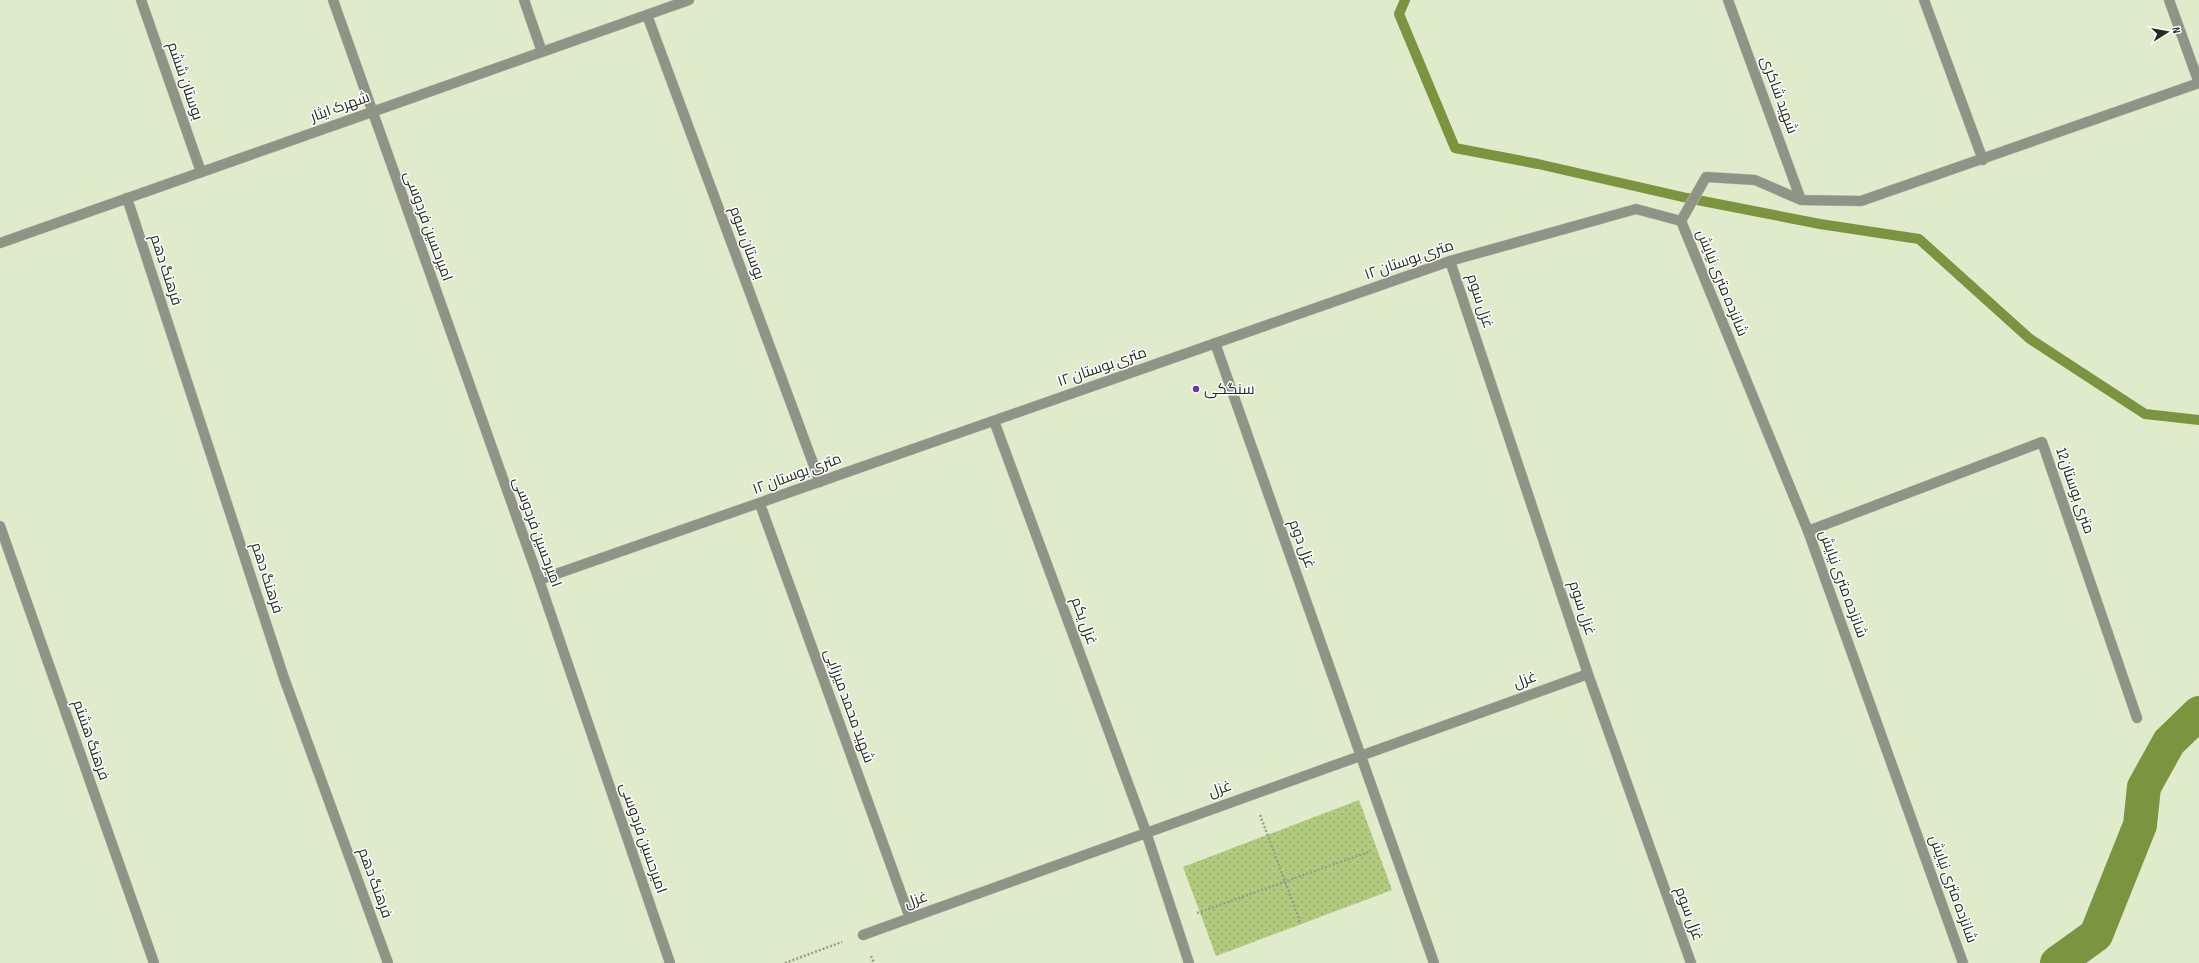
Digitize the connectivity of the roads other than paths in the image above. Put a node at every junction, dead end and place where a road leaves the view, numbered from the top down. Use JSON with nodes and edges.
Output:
{"nodes":[{"id":1,"x":141,"y":0,"type":"edge"},
{"id":2,"x":333,"y":0,"type":"edge"},
{"id":3,"x":524,"y":0,"type":"edge"},
{"id":4,"x":689,"y":0,"type":"edge"},
{"id":5,"x":1728,"y":0,"type":"edge"},
{"id":6,"x":1924,"y":0,"type":"edge"},
{"id":7,"x":2169,"y":0,"type":"edge"},
{"id":8,"x":647,"y":15,"type":"junction"},
{"id":9,"x":542,"y":52,"type":"junction"},
{"id":10,"x":2199,"y":83,"type":"edge"},
{"id":11,"x":372,"y":112,"type":"junction"},
{"id":12,"x":1983,"y":160,"type":"junction"},
{"id":13,"x":201,"y":172,"type":"junction"},
{"id":14,"x":127,"y":198,"type":"junction"},
{"id":15,"x":1801,"y":200,"type":"junction"},
{"id":16,"x":1681,"y":221,"type":"junction"},
{"id":17,"x":0,"y":243,"type":"edge"},
{"id":18,"x":1450,"y":261,"type":"junction"},
{"id":19,"x":1215,"y":343,"type":"junction"},
{"id":20,"x":994,"y":421,"type":"junction"},
{"id":21,"x":820,"y":482,"type":"junction"},
{"id":22,"x":760,"y":504,"type":"junction"},
{"id":23,"x":0,"y":526,"type":"edge"},
{"id":24,"x":1808,"y":531,"type":"junction"},
{"id":25,"x":539,"y":580,"type":"junction"},
{"id":26,"x":1588,"y":674,"type":"junction"},
{"id":27,"x":2137,"y":718,"type":"dead end"},
{"id":28,"x":1361,"y":755,"type":"junction"},
{"id":29,"x":1146,"y":832,"type":"junction"},
{"id":30,"x":910,"y":918,"type":"junction"},
{"id":31,"x":863,"y":935,"type":"road end"},
{"id":32,"x":154,"y":963,"type":"edge"},
{"id":33,"x":388,"y":963,"type":"edge"},
{"id":34,"x":670,"y":963,"type":"edge"},
{"id":35,"x":1189,"y":963,"type":"edge"},
{"id":36,"x":1434,"y":963,"type":"edge"},
{"id":37,"x":1691,"y":963,"type":"edge"},
{"id":38,"x":1963,"y":963,"type":"edge"}],
"edges":[{"from":1,"to":13,"type":"street","name":"بوستان ششم"},
{"from":2,"to":11,"type":"street","name":"امیرحسین فردوسی"},
{"from":3,"to":9,"type":"street"},
{"from":4,"to":8,"type":"street","name":"شهرک ایثار"},
{"from":5,"to":15,"type":"street","name":"شهید شاکری"},
{"from":6,"to":12,"type":"street"},
{"from":7,"to":10,"type":"street"},
{"from":8,"to":9,"type":"street","name":"شهرک ایثار"},
{"from":8,"to":21,"type":"street","name":"بوستان سوم"},
{"from":9,"to":11,"type":"street","name":"شهرک ایثار"},
{"from":10,"to":12,"type":"street"},
{"from":11,"to":13,"type":"street","name":"شهرک ایثار"},
{"from":11,"to":25,"type":"street","name":"امیرحسین فردوسی"},
{"from":12,"to":15,"type":"street"},
{"from":13,"to":14,"type":"street","name":"شهرک ایثار"},
{"from":14,"to":17,"type":"street","name":"شهرک ایثار"},
{"from":14,"to":33,"type":"street","name":"فرهنگ دهم"},
{"from":15,"to":16,"type":"street"},
{"from":16,"to":18,"type":"street","name":"۱۲ متری بوستان"},
{"from":16,"to":24,"type":"street","name":"شانزده متری نیایش"},
{"from":18,"to":19,"type":"street","name":"۱۲ متری بوستان"},
{"from":18,"to":26,"type":"street","name":"غزل سوم"},
{"from":19,"to":20,"type":"street","name":"۱۲ متری بوستان"},
{"from":19,"to":28,"type":"street","name":"غزل دوم"},
{"from":20,"to":21,"type":"street","name":"۱۲ متری بوستان"},
{"from":20,"to":29,"type":"street","name":"غزل یکم"},
{"from":21,"to":22,"type":"street","name":"۱۲ متری بوستان"},
{"from":22,"to":25,"type":"street","name":"۱۲ متری بوستان"},
{"from":22,"to":30,"type":"street","name":"شهید محمد میرزایی"},
{"from":23,"to":32,"type":"street","name":"فرهنگ هشتم"},
{"from":24,"to":27,"type":"street","name":"12متری بوستان"},
{"from":24,"to":38,"type":"street","name":"شانزده متری نیایش"},
{"from":25,"to":34,"type":"street","name":"امیرحسین فردوسی"},
{"from":26,"to":28,"type":"street","name":"غزل"},
{"from":26,"to":37,"type":"street","name":"غزل سوم"},
{"from":28,"to":29,"type":"street","name":"غزل"},
{"from":28,"to":36,"type":"street","name":"غزل دوم"},
{"from":29,"to":30,"type":"street","name":"غزل"},
{"from":29,"to":35,"type":"street","name":"غزل یکم"},
{"from":30,"to":31,"type":"street","name":"غزل"}]}
